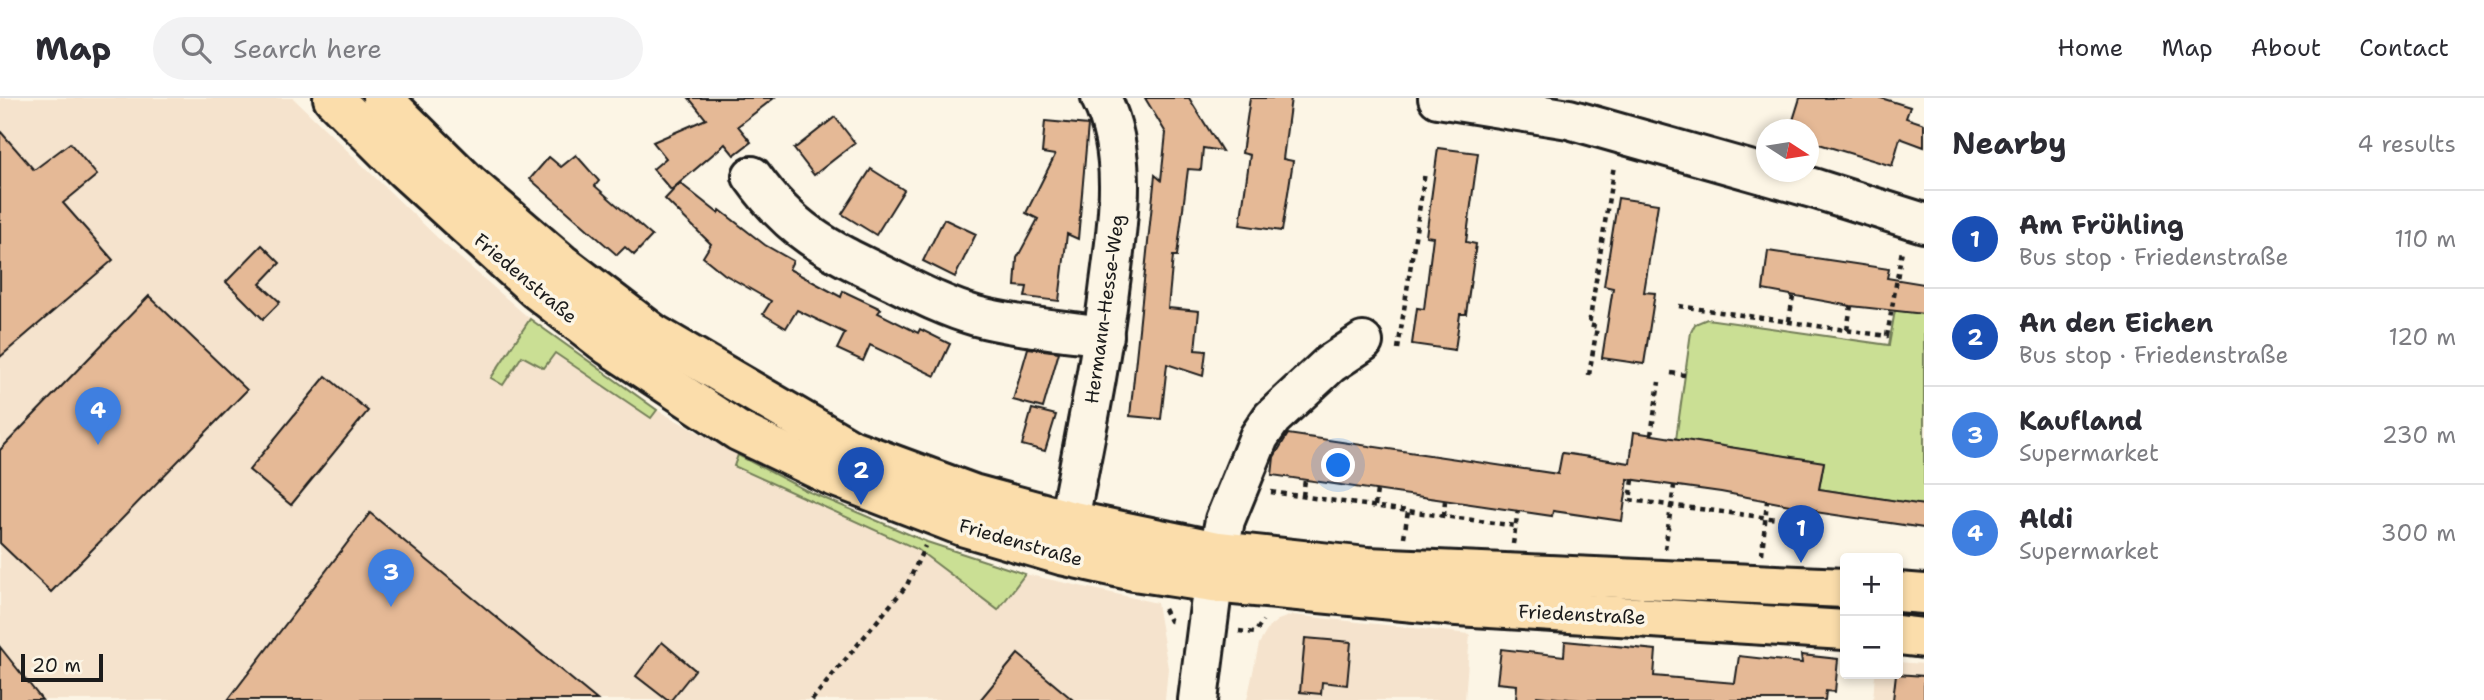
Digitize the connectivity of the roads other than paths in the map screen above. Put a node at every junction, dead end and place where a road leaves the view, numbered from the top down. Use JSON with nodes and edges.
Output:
{"nodes":[{"id":1,"x":333,"y":98,"type":"edge"},
{"id":2,"x":382,"y":98,"type":"edge"},
{"id":3,"x":1101,"y":98,"type":"edge"},
{"id":4,"x":1437,"y":98,"type":"edge"},
{"id":5,"x":752,"y":176,"type":"dead end"},
{"id":6,"x":1916,"y":220,"type":"edge"},
{"id":7,"x":1104,"y":336,"type":"junction"},
{"id":8,"x":1380,"y":346,"type":"road end"},
{"id":9,"x":1069,"y":520,"type":"junction"},
{"id":10,"x":1216,"y":567,"type":"junction"},
{"id":11,"x":1840,"y":588,"type":"edge"},
{"id":12,"x":1903,"y":592,"type":"edge"},
{"id":13,"x":1924,"y":594,"type":"edge"},
{"id":14,"x":1840,"y":630,"type":"edge"},
{"id":15,"x":1903,"y":636,"type":"edge"},
{"id":16,"x":1924,"y":638,"type":"edge"},
{"id":17,"x":1198,"y":700,"type":"edge"}],
"edges":[{"from":1,"to":10,"type":"main road","name":"Friedenstraße"},
{"from":2,"to":9,"type":"main road","name":"Friedenstraße"},
{"from":3,"to":7,"type":"street","name":"Hermann-Hesse-Weg"},
{"from":4,"to":6,"type":"street"},
{"from":5,"to":7,"type":"street"},
{"from":7,"to":9,"type":"street","name":"Hermann-Hesse-Weg"},
{"from":8,"to":10,"type":"street"},
{"from":9,"to":10,"type":"main road","name":"Friedenstraße"},
{"from":10,"to":11,"type":"main road","name":"Friedenstraße"},
{"from":10,"to":14,"type":"main road","name":"Friedenstraße"},
{"from":10,"to":17,"type":"street"},
{"from":12,"to":13,"type":"main road"},
{"from":15,"to":16,"type":"main road"}]}
